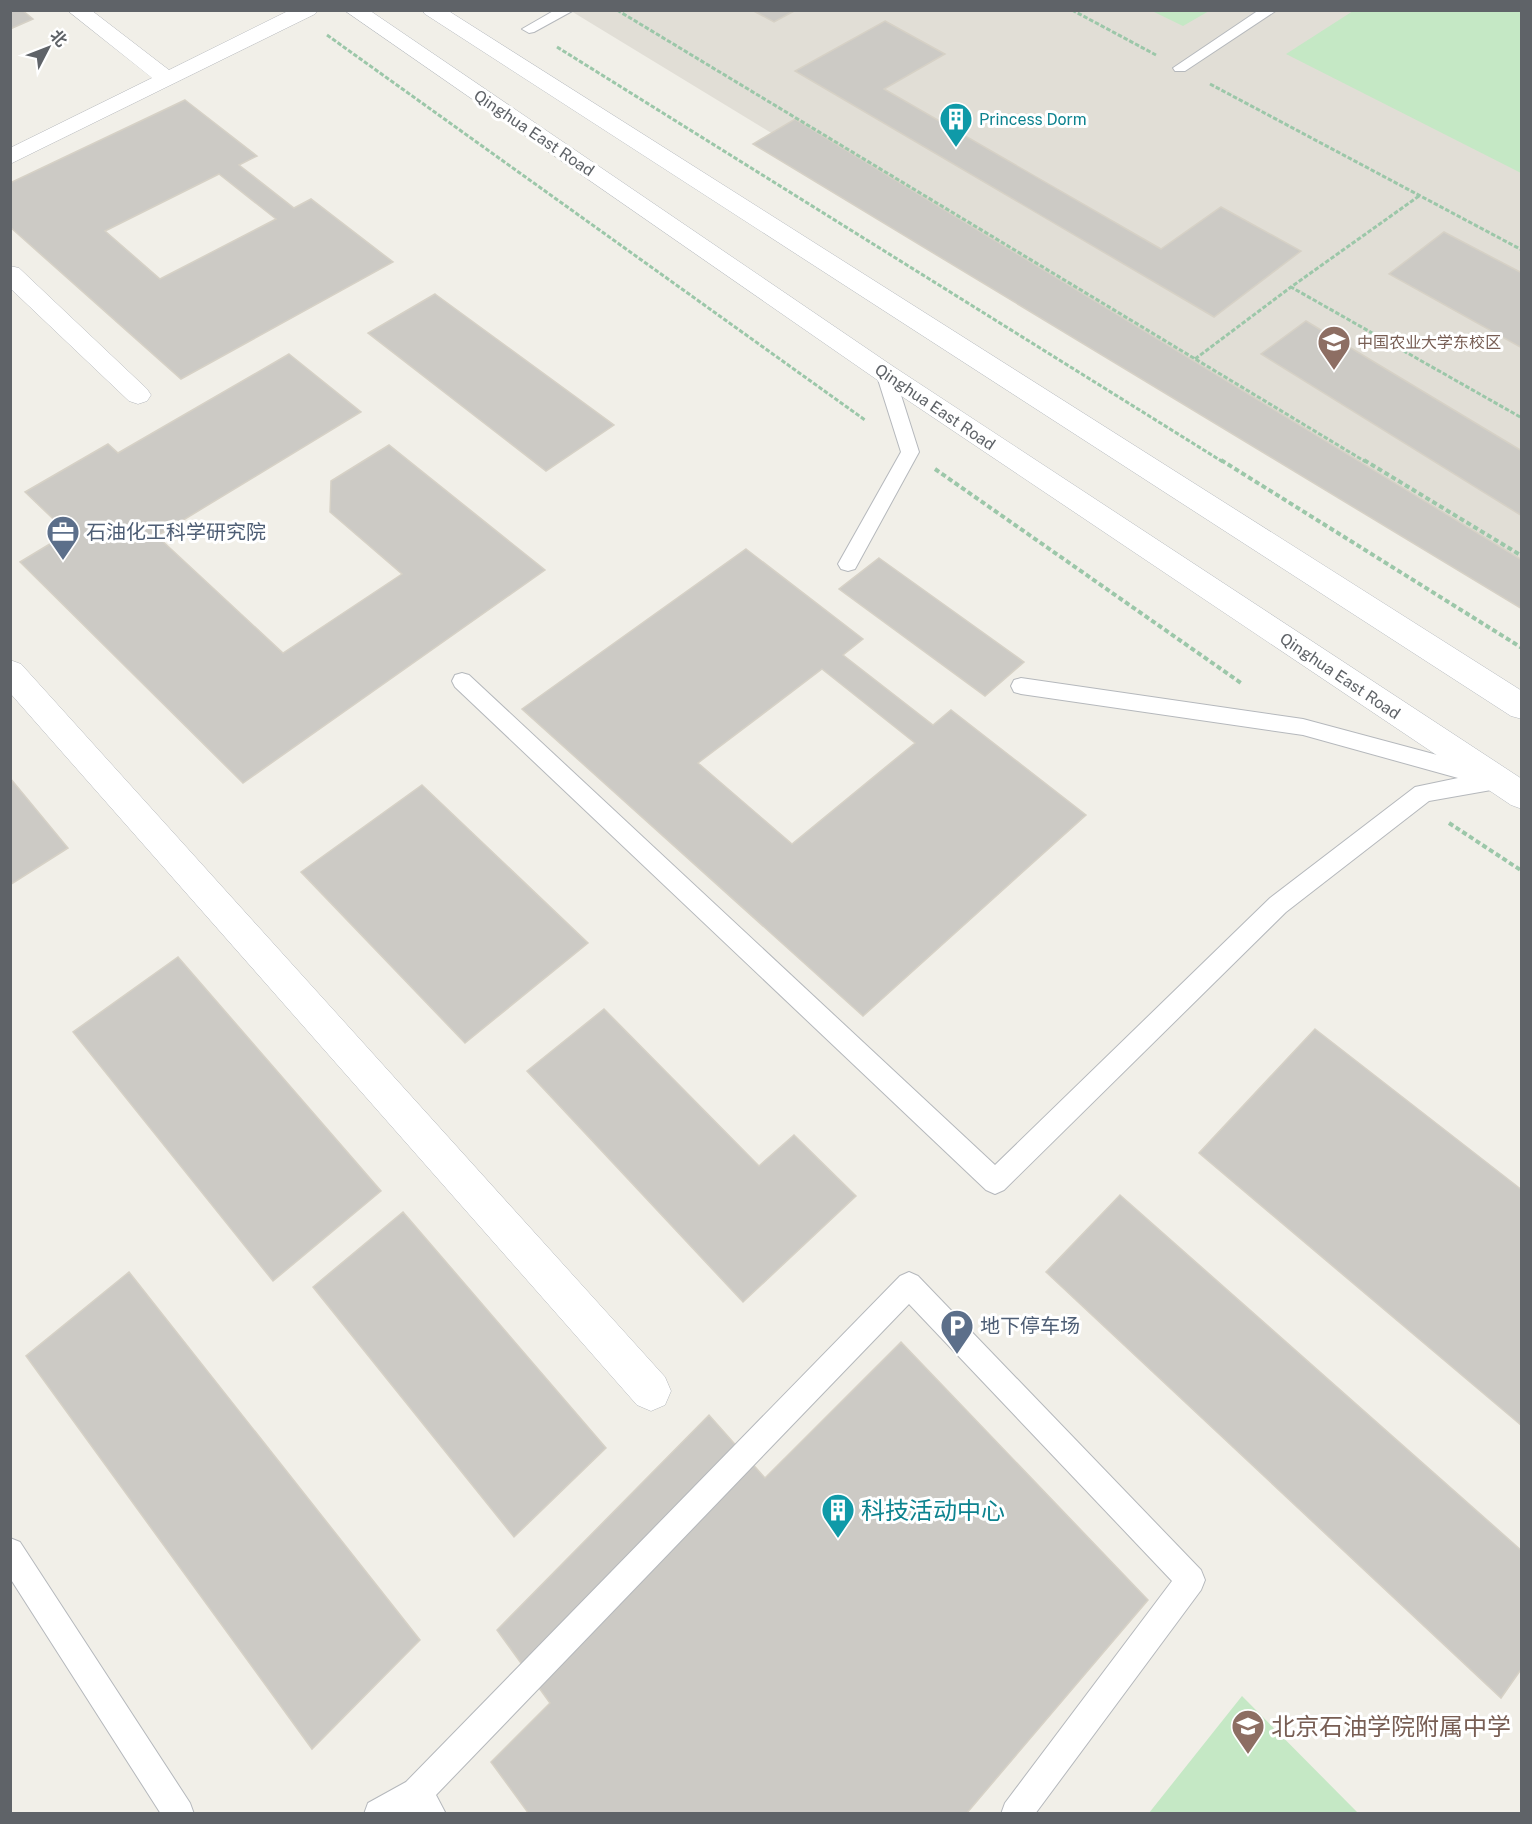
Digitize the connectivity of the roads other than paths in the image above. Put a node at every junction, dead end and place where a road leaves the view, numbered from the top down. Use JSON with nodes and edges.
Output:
{"nodes":[{"id":1,"x":77,"y":10,"type":"edge"},
{"id":2,"x":308,"y":10,"type":"edge"},
{"id":3,"x":354,"y":10,"type":"edge"},
{"id":4,"x":432,"y":10,"type":"edge"},
{"id":5,"x":567,"y":10,"type":"edge"},
{"id":6,"x":1270,"y":10,"type":"edge"},
{"id":7,"x":529,"y":29,"type":"road end"},
{"id":8,"x":1180,"y":68,"type":"road end"},
{"id":9,"x":168,"y":80,"type":"junction"},
{"id":10,"x":10,"y":157,"type":"edge"},
{"id":11,"x":10,"y":274,"type":"edge"},
{"id":12,"x":885,"y":374,"type":"junction"},
{"id":13,"x":138,"y":395,"type":"dead end"},
{"id":14,"x":848,"y":564,"type":"dead end"},
{"id":15,"x":10,"y":672,"type":"edge"},
{"id":16,"x":462,"y":681,"type":"dead end"},
{"id":17,"x":1021,"y":686,"type":"dead end"},
{"id":18,"x":1521,"y":707,"type":"edge"},
{"id":19,"x":1497,"y":780,"type":"junction"},
{"id":20,"x":1521,"y":796,"type":"edge"},
{"id":21,"x":651,"y":1391,"type":"dead end"},
{"id":22,"x":10,"y":1552,"type":"edge"},
{"id":23,"x":424,"y":1803,"type":"edge"},
{"id":24,"x":179,"y":1814,"type":"edge"},
{"id":25,"x":379,"y":1814,"type":"edge"},
{"id":26,"x":1016,"y":1814,"type":"edge"}],
"edges":[{"from":1,"to":9,"type":"main road"},
{"from":2,"to":9,"type":"main road"},
{"from":3,"to":12,"type":"main road","name":"Qinghua East Road"},
{"from":4,"to":18,"type":"main road"},
{"from":5,"to":7,"type":"lane"},
{"from":6,"to":8,"type":"lane"},
{"from":9,"to":10,"type":"main road"},
{"from":11,"to":13,"type":"main road"},
{"from":12,"to":14,"type":"lane"},
{"from":12,"to":19,"type":"main road","name":"Qinghua East Road"},
{"from":15,"to":21,"type":"main road"},
{"from":16,"to":19,"type":"lane"},
{"from":17,"to":19,"type":"lane"},
{"from":19,"to":20,"type":"main road","name":"Qinghua East Road"},
{"from":22,"to":24,"type":"lane"},
{"from":23,"to":25,"type":"lane"},
{"from":23,"to":26,"type":"lane"}]}
